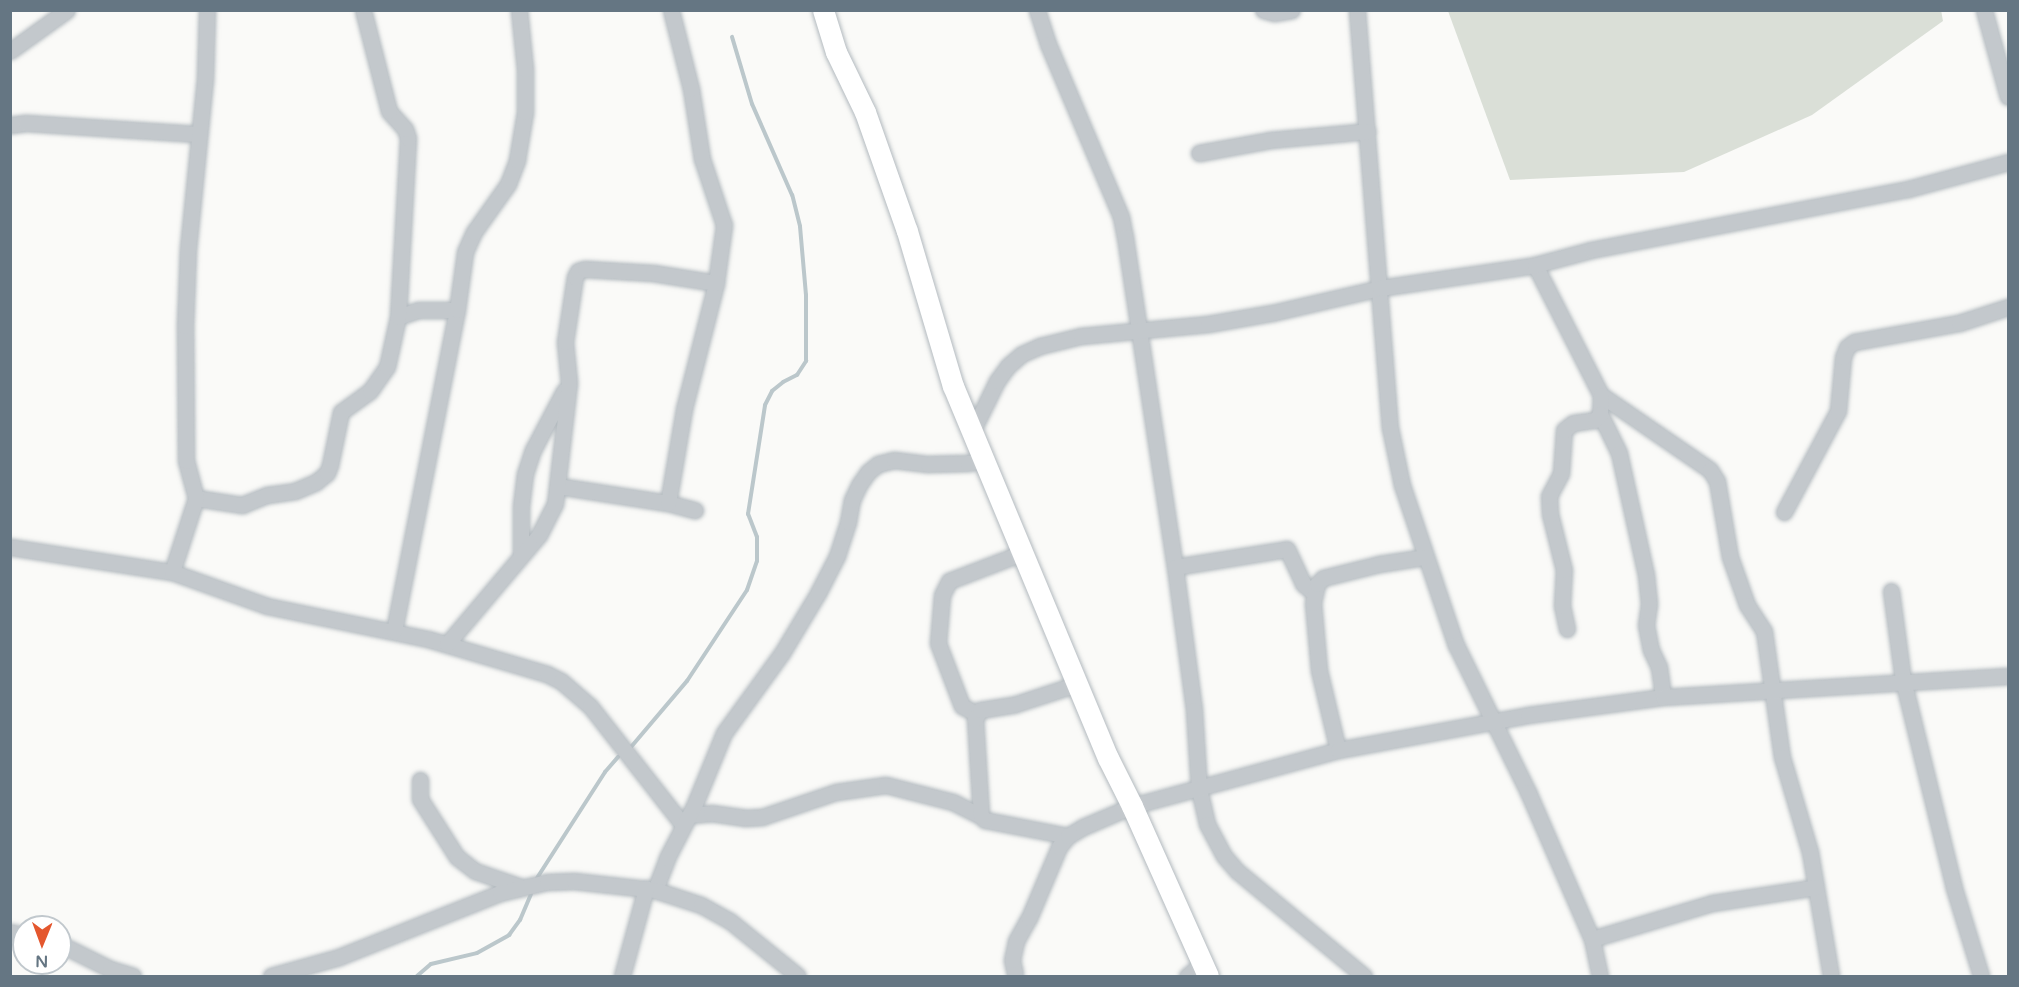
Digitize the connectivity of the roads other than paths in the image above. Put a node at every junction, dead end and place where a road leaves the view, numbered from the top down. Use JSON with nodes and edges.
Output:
{"nodes":[{"id":1,"x":67,"y":10,"type":"edge"},
{"id":2,"x":207,"y":10,"type":"edge"},
{"id":3,"x":363,"y":10,"type":"edge"},
{"id":4,"x":519,"y":10,"type":"edge"},
{"id":5,"x":671,"y":10,"type":"edge"},
{"id":6,"x":823,"y":10,"type":"edge"},
{"id":7,"x":1037,"y":10,"type":"edge"},
{"id":8,"x":1263,"y":10,"type":"edge"},
{"id":9,"x":1292,"y":10,"type":"edge"},
{"id":10,"x":1358,"y":10,"type":"edge"},
{"id":11,"x":1984,"y":10,"type":"edge"},
{"id":12,"x":10,"y":51,"type":"edge"},
{"id":13,"x":2008,"y":97,"type":"edge"},
{"id":14,"x":10,"y":125,"type":"edge"},
{"id":15,"x":1368,"y":131,"type":"junction"},
{"id":16,"x":198,"y":134,"type":"junction"},
{"id":17,"x":1199,"y":153,"type":"dead end"},
{"id":18,"x":2008,"y":162,"type":"edge"},
{"id":19,"x":1534,"y":265,"type":"junction"},
{"id":20,"x":717,"y":283,"type":"junction"},
{"id":21,"x":1380,"y":288,"type":"junction"},
{"id":22,"x":2008,"y":307,"type":"edge"},
{"id":23,"x":457,"y":310,"type":"junction"},
{"id":24,"x":398,"y":317,"type":"junction"},
{"id":25,"x":1139,"y":330,"type":"junction"},
{"id":26,"x":569,"y":383,"type":"junction"},
{"id":27,"x":1601,"y":395,"type":"junction"},
{"id":28,"x":1600,"y":414,"type":"junction"},
{"id":29,"x":972,"y":432,"type":"junction"},
{"id":30,"x":983,"y":460,"type":"junction"},
{"id":31,"x":558,"y":486,"type":"junction"},
{"id":32,"x":196,"y":498,"type":"junction"},
{"id":33,"x":668,"y":503,"type":"junction"},
{"id":34,"x":695,"y":510,"type":"dead end"},
{"id":35,"x":1784,"y":512,"type":"dead end"},
{"id":36,"x":10,"y":547,"type":"edge"},
{"id":37,"x":1022,"y":553,"type":"junction"},
{"id":38,"x":521,"y":555,"type":"junction"},
{"id":39,"x":1425,"y":557,"type":"junction"},
{"id":40,"x":1175,"y":567,"type":"junction"},
{"id":41,"x":172,"y":572,"type":"junction"},
{"id":42,"x":1891,"y":591,"type":"dead end"},
{"id":43,"x":1314,"y":593,"type":"junction"},
{"id":44,"x":1567,"y":629,"type":"dead end"},
{"id":45,"x":394,"y":631,"type":"junction"},
{"id":46,"x":447,"y":644,"type":"junction"},
{"id":47,"x":2008,"y":676,"type":"edge"},
{"id":48,"x":1903,"y":680,"type":"junction"},
{"id":49,"x":1077,"y":684,"type":"junction"},
{"id":50,"x":1774,"y":689,"type":"junction"},
{"id":51,"x":1663,"y":697,"type":"junction"},
{"id":52,"x":977,"y":714,"type":"junction"},
{"id":53,"x":1494,"y":722,"type":"junction"},
{"id":54,"x":1338,"y":750,"type":"junction"},
{"id":55,"x":420,"y":780,"type":"dead end"},
{"id":56,"x":1199,"y":789,"type":"junction"},
{"id":57,"x":1132,"y":806,"type":"junction"},
{"id":58,"x":981,"y":816,"type":"junction"},
{"id":59,"x":686,"y":820,"type":"junction"},
{"id":60,"x":1068,"y":836,"type":"junction"},
{"id":61,"x":521,"y":887,"type":"junction"},
{"id":62,"x":1816,"y":887,"type":"junction"},
{"id":63,"x":651,"y":889,"type":"junction"},
{"id":64,"x":1592,"y":939,"type":"junction"},
{"id":65,"x":72,"y":950,"type":"edge"},
{"id":66,"x":1199,"y":972,"type":"edge"},
{"id":67,"x":1015,"y":974,"type":"dead end"},
{"id":68,"x":133,"y":976,"type":"edge"},
{"id":69,"x":272,"y":976,"type":"edge"},
{"id":70,"x":622,"y":976,"type":"edge"},
{"id":71,"x":798,"y":976,"type":"edge"},
{"id":72,"x":1364,"y":976,"type":"edge"},
{"id":73,"x":1600,"y":976,"type":"edge"},
{"id":74,"x":1831,"y":976,"type":"edge"},
{"id":75,"x":1981,"y":976,"type":"edge"}],
"edges":[{"from":1,"to":12,"type":"street"},
{"from":2,"to":16,"type":"street"},
{"from":3,"to":24,"type":"street"},
{"from":4,"to":23,"type":"street"},
{"from":5,"to":20,"type":"street"},
{"from":6,"to":29,"type":"street"},
{"from":7,"to":25,"type":"street"},
{"from":8,"to":9,"type":"street"},
{"from":10,"to":15,"type":"street"},
{"from":11,"to":13,"type":"street"},
{"from":14,"to":16,"type":"street"},
{"from":15,"to":17,"type":"street"},
{"from":15,"to":21,"type":"street"},
{"from":16,"to":32,"type":"street"},
{"from":18,"to":19,"type":"street"},
{"from":19,"to":21,"type":"street"},
{"from":19,"to":27,"type":"street"},
{"from":20,"to":26,"type":"street"},
{"from":20,"to":33,"type":"street"},
{"from":21,"to":25,"type":"street"},
{"from":21,"to":39,"type":"street"},
{"from":22,"to":35,"type":"street"},
{"from":23,"to":24,"type":"street"},
{"from":23,"to":45,"type":"street"},
{"from":24,"to":32,"type":"street"},
{"from":25,"to":29,"type":"street"},
{"from":25,"to":40,"type":"street"},
{"from":26,"to":31,"type":"street"},
{"from":26,"to":38,"type":"street"},
{"from":27,"to":28,"type":"street"},
{"from":27,"to":50,"type":"street"},
{"from":28,"to":44,"type":"street"},
{"from":28,"to":51,"type":"street"},
{"from":29,"to":30,"type":"street"},
{"from":30,"to":37,"type":"street"},
{"from":30,"to":59,"type":"street"},
{"from":31,"to":33,"type":"street"},
{"from":31,"to":38,"type":"street"},
{"from":32,"to":41,"type":"street"},
{"from":33,"to":34,"type":"street"},
{"from":36,"to":41,"type":"street"},
{"from":37,"to":49,"type":"street"},
{"from":37,"to":52,"type":"street"},
{"from":38,"to":46,"type":"street"},
{"from":39,"to":43,"type":"street"},
{"from":39,"to":53,"type":"street"},
{"from":40,"to":43,"type":"street"},
{"from":40,"to":56,"type":"street"},
{"from":41,"to":45,"type":"street"},
{"from":42,"to":48,"type":"street"},
{"from":43,"to":54,"type":"street"},
{"from":45,"to":46,"type":"street"},
{"from":46,"to":59,"type":"street"},
{"from":47,"to":48,"type":"street"},
{"from":48,"to":50,"type":"street"},
{"from":48,"to":75,"type":"street"},
{"from":49,"to":52,"type":"street"},
{"from":49,"to":57,"type":"street"},
{"from":50,"to":51,"type":"street"},
{"from":50,"to":62,"type":"street"},
{"from":51,"to":53,"type":"street"},
{"from":52,"to":58,"type":"street"},
{"from":53,"to":54,"type":"street"},
{"from":53,"to":64,"type":"street"},
{"from":54,"to":56,"type":"street"},
{"from":55,"to":61,"type":"street"},
{"from":56,"to":57,"type":"street"},
{"from":56,"to":72,"type":"street"},
{"from":57,"to":60,"type":"street"},
{"from":57,"to":66,"type":"street"},
{"from":58,"to":59,"type":"street"},
{"from":58,"to":60,"type":"street"},
{"from":59,"to":63,"type":"street"},
{"from":60,"to":67,"type":"street"},
{"from":61,"to":63,"type":"street"},
{"from":61,"to":69,"type":"street"},
{"from":62,"to":64,"type":"street"},
{"from":62,"to":74,"type":"street"},
{"from":63,"to":70,"type":"street"},
{"from":63,"to":71,"type":"street"},
{"from":64,"to":73,"type":"street"},
{"from":65,"to":68,"type":"street"}]}
